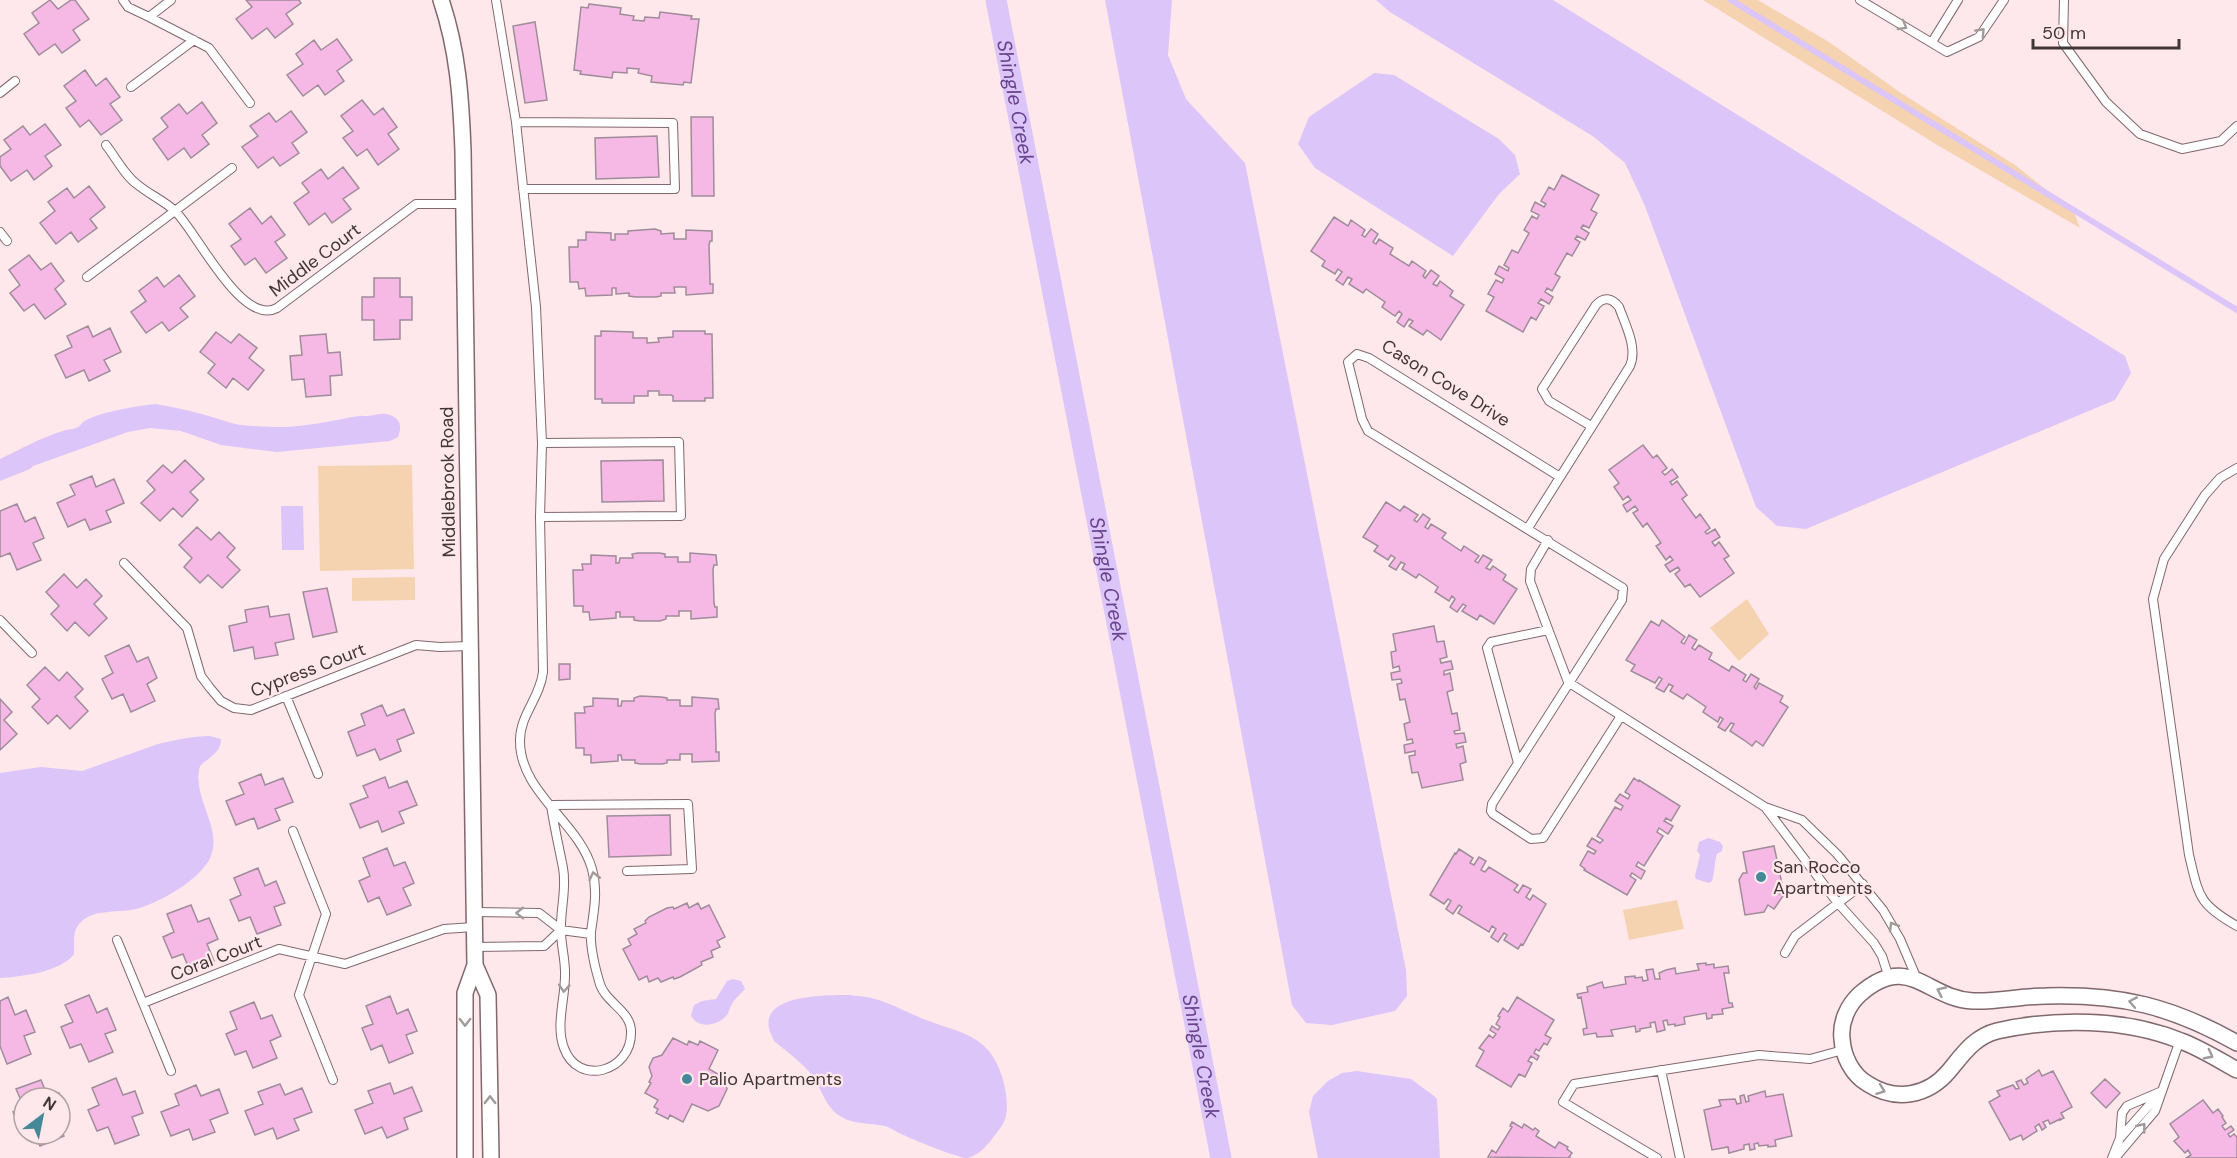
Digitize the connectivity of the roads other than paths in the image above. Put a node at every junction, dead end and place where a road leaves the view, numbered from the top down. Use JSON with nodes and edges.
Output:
{"nodes":[{"id":1,"x":123,"y":0,"type":"edge"},
{"id":2,"x":171,"y":0,"type":"edge"},
{"id":3,"x":441,"y":0,"type":"edge"},
{"id":4,"x":496,"y":0,"type":"edge"},
{"id":5,"x":1860,"y":0,"type":"edge"},
{"id":6,"x":1958,"y":0,"type":"edge"},
{"id":7,"x":2004,"y":0,"type":"edge"},
{"id":8,"x":2064,"y":0,"type":"edge"},
{"id":9,"x":149,"y":17,"type":"junction"},
{"id":10,"x":194,"y":40,"type":"junction"},
{"id":11,"x":1932,"y":42,"type":"junction"},
{"id":12,"x":15,"y":81,"type":"dead end"},
{"id":13,"x":130,"y":87,"type":"dead end"},
{"id":14,"x":0,"y":93,"type":"edge"},
{"id":15,"x":250,"y":103,"type":"dead end"},
{"id":16,"x":516,"y":122,"type":"junction"},
{"id":17,"x":2237,"y":126,"type":"edge"},
{"id":18,"x":106,"y":145,"type":"dead end"},
{"id":19,"x":232,"y":168,"type":"dead end"},
{"id":20,"x":523,"y":189,"type":"junction"},
{"id":21,"x":464,"y":204,"type":"junction"},
{"id":22,"x":176,"y":212,"type":"junction"},
{"id":23,"x":0,"y":232,"type":"edge"},
{"id":24,"x":7,"y":241,"type":"dead end"},
{"id":25,"x":87,"y":277,"type":"dead end"},
{"id":26,"x":1591,"y":426,"type":"junction"},
{"id":27,"x":542,"y":443,"type":"junction"},
{"id":28,"x":2237,"y":468,"type":"edge"},
{"id":29,"x":1560,"y":477,"type":"junction"},
{"id":30,"x":540,"y":517,"type":"junction"},
{"id":31,"x":1528,"y":528,"type":"junction"},
{"id":32,"x":1548,"y":540,"type":"junction"},
{"id":33,"x":124,"y":563,"type":"dead end"},
{"id":34,"x":0,"y":620,"type":"edge"},
{"id":35,"x":1548,"y":630,"type":"junction"},
{"id":36,"x":470,"y":646,"type":"junction"},
{"id":37,"x":32,"y":653,"type":"dead end"},
{"id":38,"x":1568,"y":682,"type":"junction"},
{"id":39,"x":286,"y":696,"type":"junction"},
{"id":40,"x":1621,"y":716,"type":"junction"},
{"id":41,"x":1518,"y":763,"type":"junction"},
{"id":42,"x":318,"y":774,"type":"dead end"},
{"id":43,"x":551,"y":805,"type":"junction"},
{"id":44,"x":1765,"y":807,"type":"junction"},
{"id":45,"x":292,"y":831,"type":"dead end"},
{"id":46,"x":627,"y":871,"type":"dead end"},
{"id":47,"x":1863,"y":884,"type":"junction"},
{"id":48,"x":1837,"y":902,"type":"junction"},
{"id":49,"x":473,"y":912,"type":"junction"},
{"id":50,"x":2237,"y":926,"type":"edge"},
{"id":51,"x":474,"y":927,"type":"junction"},
{"id":52,"x":561,"y":930,"type":"junction"},
{"id":53,"x":591,"y":934,"type":"junction"},
{"id":54,"x":117,"y":940,"type":"dead end"},
{"id":55,"x":475,"y":947,"type":"junction"},
{"id":56,"x":1785,"y":953,"type":"dead end"},
{"id":57,"x":312,"y":957,"type":"junction"},
{"id":58,"x":475,"y":965,"type":"junction"},
{"id":59,"x":1889,"y":978,"type":"junction"},
{"id":60,"x":1917,"y":979,"type":"junction"},
{"id":61,"x":143,"y":1003,"type":"junction"},
{"id":62,"x":2180,"y":1040,"type":"junction"},
{"id":63,"x":2237,"y":1042,"type":"edge"},
{"id":64,"x":1843,"y":1050,"type":"junction"},
{"id":65,"x":1661,"y":1070,"type":"junction"},
{"id":66,"x":2237,"y":1070,"type":"edge"},
{"id":67,"x":171,"y":1071,"type":"dead end"},
{"id":68,"x":333,"y":1080,"type":"dead end"},
{"id":69,"x":2162,"y":1091,"type":"junction"},
{"id":70,"x":2120,"y":1138,"type":"junction"},
{"id":71,"x":465,"y":1158,"type":"edge"},
{"id":72,"x":491,"y":1158,"type":"edge"},
{"id":73,"x":1657,"y":1158,"type":"edge"},
{"id":74,"x":1680,"y":1158,"type":"edge"},
{"id":75,"x":2114,"y":1158,"type":"edge"}],
"edges":[{"from":1,"to":9,"type":"lane"},
{"from":2,"to":9,"type":"lane"},
{"from":3,"to":21,"type":"street","name":"Middlebrook Road"},
{"from":4,"to":16,"type":"lane"},
{"from":5,"to":11,"type":"lane","one_way":true},
{"from":6,"to":11,"type":"lane"},
{"from":11,"to":7,"type":"lane","one_way":true},
{"from":8,"to":17,"type":"lane"},
{"from":9,"to":10,"type":"lane"},
{"from":10,"to":13,"type":"lane"},
{"from":10,"to":15,"type":"lane"},
{"from":12,"to":14,"type":"lane"},
{"from":16,"to":20,"type":"lane"},
{"from":16,"to":20,"type":"lane"},
{"from":18,"to":22,"type":"lane","name":"Middle Court"},
{"from":19,"to":22,"type":"lane"},
{"from":20,"to":27,"type":"lane"},
{"from":21,"to":22,"type":"lane","name":"Middle Court"},
{"from":21,"to":36,"type":"street","name":"Middlebrook Road"},
{"from":22,"to":25,"type":"lane"},
{"from":23,"to":24,"type":"lane"},
{"from":26,"to":26,"type":"lane"},
{"from":26,"to":29,"type":"lane"},
{"from":27,"to":30,"type":"lane"},
{"from":27,"to":30,"type":"lane"},
{"from":28,"to":50,"type":"lane"},
{"from":29,"to":31,"type":"lane"},
{"from":29,"to":31,"type":"lane","name":"Cason Cove Drive"},
{"from":30,"to":43,"type":"lane"},
{"from":31,"to":32,"type":"lane","name":"Cason Cove Drive"},
{"from":32,"to":35,"type":"lane"},
{"from":32,"to":38,"type":"lane","name":"Cason Cove Drive"},
{"from":33,"to":39,"type":"lane","name":"Cypress Court"},
{"from":34,"to":37,"type":"lane"},
{"from":35,"to":38,"type":"lane"},
{"from":35,"to":41,"type":"lane"},
{"from":36,"to":39,"type":"lane","name":"Cypress Court"},
{"from":36,"to":49,"type":"street","name":"Middlebrook Road"},
{"from":38,"to":40,"type":"lane"},
{"from":38,"to":41,"type":"lane","name":"Cason Cove Drive"},
{"from":39,"to":42,"type":"lane"},
{"from":40,"to":41,"type":"lane","name":"Cason Cove Drive"},
{"from":40,"to":44,"type":"lane"},
{"from":43,"to":46,"type":"lane"},
{"from":43,"to":52,"type":"lane"},
{"from":53,"to":43,"type":"lane","one_way":true},
{"from":44,"to":47,"type":"lane"},
{"from":44,"to":48,"type":"lane"},
{"from":45,"to":57,"type":"lane"},
{"from":47,"to":48,"type":"lane"},
{"from":60,"to":47,"type":"lane","one_way":true},
{"from":48,"to":56,"type":"lane"},
{"from":48,"to":59,"type":"lane"},
{"from":49,"to":51,"type":"street","name":"Middlebrook Road"},
{"from":52,"to":49,"type":"lane","one_way":true},
{"from":51,"to":55,"type":"street","name":"Middlebrook Road"},
{"from":51,"to":57,"type":"lane","name":"Coral Court"},
{"from":52,"to":53,"type":"lane"},
{"from":52,"to":53,"type":"lane","one_way":true},
{"from":52,"to":55,"type":"lane"},
{"from":54,"to":61,"type":"lane"},
{"from":55,"to":58,"type":"street","name":"Middlebrook Road"},
{"from":57,"to":61,"type":"lane","name":"Coral Court"},
{"from":57,"to":68,"type":"lane"},
{"from":58,"to":71,"type":"street","name":"Middlebrook Road","one_way":true},
{"from":72,"to":58,"type":"street","name":"Middlebrook Road","one_way":true},
{"from":59,"to":60,"type":"street"},
{"from":59,"to":64,"type":"street"},
{"from":63,"to":60,"type":"street","one_way":true},
{"from":61,"to":67,"type":"lane"},
{"from":64,"to":62,"type":"street","one_way":true},
{"from":62,"to":66,"type":"street","one_way":true},
{"from":62,"to":69,"type":"lane"},
{"from":64,"to":65,"type":"lane"},
{"from":65,"to":73,"type":"lane"},
{"from":65,"to":74,"type":"lane"},
{"from":69,"to":70,"type":"lane"},
{"from":69,"to":70,"type":"lane"},
{"from":75,"to":69,"type":"lane","one_way":true},
{"from":70,"to":75,"type":"lane"}]}
